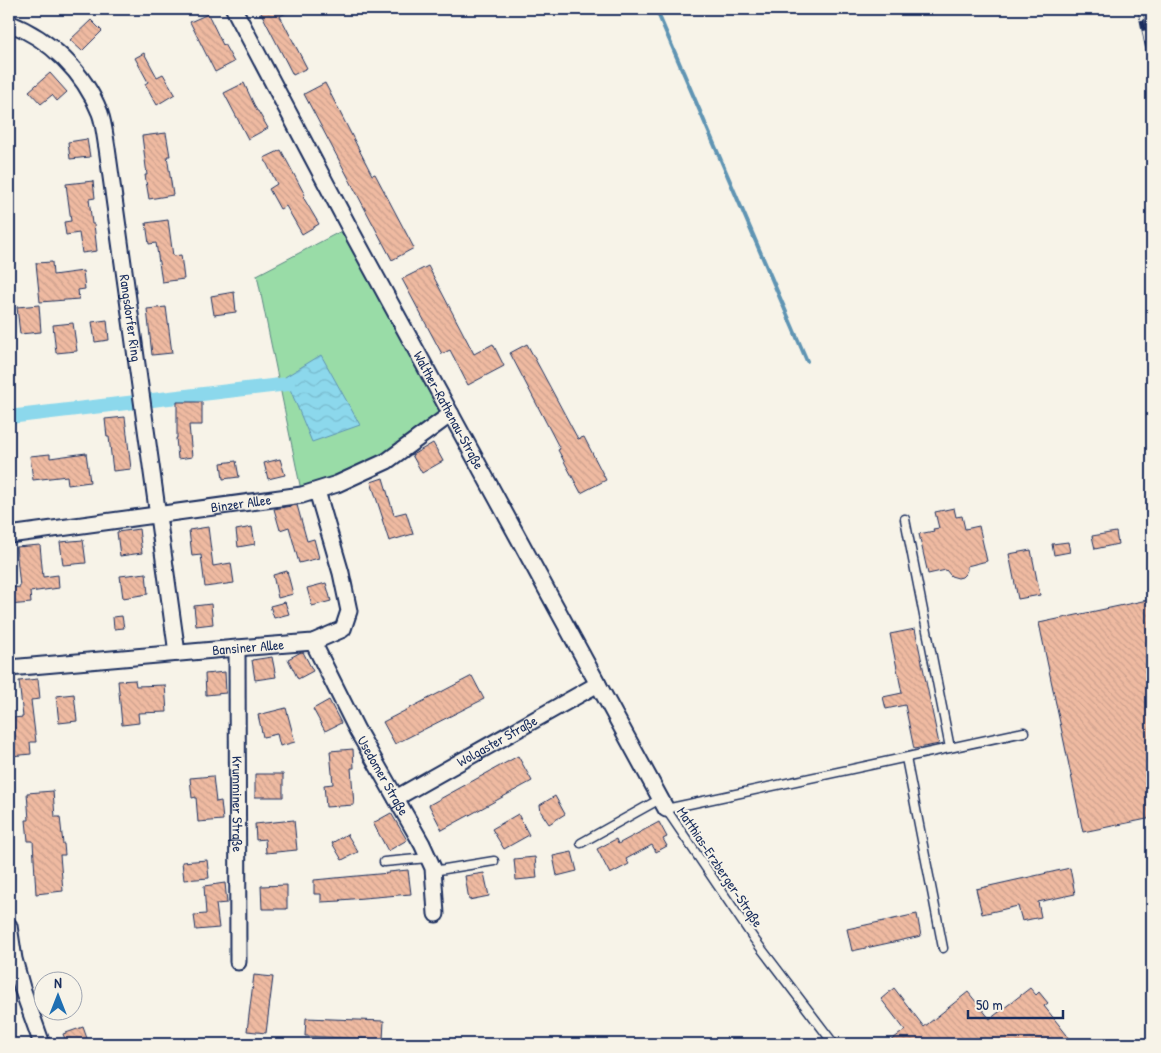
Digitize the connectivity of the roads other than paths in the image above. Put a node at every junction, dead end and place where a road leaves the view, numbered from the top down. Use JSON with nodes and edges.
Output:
{"nodes":[{"id":1,"x":234,"y":9,"type":"edge"},
{"id":2,"x":9,"y":23,"type":"edge"},
{"id":3,"x":451,"y":414,"type":"junction"},
{"id":4,"x":317,"y":491,"type":"junction"},
{"id":5,"x":157,"y":515,"type":"junction"},
{"id":6,"x":905,"y":519,"type":"dead end"},
{"id":7,"x":9,"y":535,"type":"edge"},
{"id":8,"x":313,"y":642,"type":"junction"},
{"id":9,"x":237,"y":648,"type":"junction"},
{"id":10,"x":177,"y":653,"type":"junction"},
{"id":11,"x":9,"y":668,"type":"edge"},
{"id":12,"x":598,"y":684,"type":"junction"},
{"id":13,"x":1024,"y":732,"type":"dead end"},
{"id":14,"x":950,"y":748,"type":"junction"},
{"id":15,"x":906,"y":758,"type":"junction"},
{"id":16,"x":396,"y":798,"type":"junction"},
{"id":17,"x":663,"y":804,"type":"junction"},
{"id":18,"x":581,"y":844,"type":"dead end"},
{"id":19,"x":494,"y":861,"type":"dead end"},
{"id":20,"x":384,"y":862,"type":"dead end"},
{"id":21,"x":431,"y":864,"type":"junction"},
{"id":22,"x":436,"y":914,"type":"dead end"},
{"id":23,"x":9,"y":926,"type":"edge"},
{"id":24,"x":943,"y":948,"type":"dead end"},
{"id":25,"x":238,"y":962,"type":"dead end"},
{"id":26,"x":42,"y":1044,"type":"edge"},
{"id":27,"x":834,"y":1044,"type":"edge"}],
"edges":[{"from":1,"to":3,"type":"street","name":"Walther-Rathenau-Straße"},
{"from":2,"to":5,"type":"street","name":"Rangsdorfer Ring"},
{"from":3,"to":4,"type":"street","name":"Binzer Allee"},
{"from":3,"to":12,"type":"street","name":"Walther-Rathenau-Straße"},
{"from":4,"to":5,"type":"street","name":"Binzer Allee"},
{"from":4,"to":8,"type":"street","name":"Bansiner Allee"},
{"from":5,"to":7,"type":"street","name":"Binzer Allee"},
{"from":5,"to":10,"type":"street","name":"Rangsdorfer Ring"},
{"from":6,"to":14,"type":"lane"},
{"from":8,"to":9,"type":"street","name":"Bansiner Allee"},
{"from":8,"to":16,"type":"street","name":"Usedomer Straße"},
{"from":9,"to":10,"type":"street","name":"Bansiner Allee"},
{"from":9,"to":25,"type":"street","name":"Krumminer Straße"},
{"from":10,"to":11,"type":"street","name":"Bansiner Allee"},
{"from":12,"to":16,"type":"street","name":"Wolgaster Straße"},
{"from":12,"to":17,"type":"street","name":"Walther-Rathenau-Straße"},
{"from":13,"to":14,"type":"lane"},
{"from":14,"to":15,"type":"lane"},
{"from":15,"to":17,"type":"lane"},
{"from":15,"to":24,"type":"lane"},
{"from":16,"to":21,"type":"street","name":"Usedomer Straße"},
{"from":17,"to":18,"type":"lane","name":"Matthias-Erzberger-Straße"},
{"from":17,"to":27,"type":"lane","name":"Matthias-Erzberger-Straße"},
{"from":19,"to":21,"type":"lane"},
{"from":20,"to":21,"type":"lane"},
{"from":21,"to":22,"type":"street","name":"Usedomer Straße"},
{"from":23,"to":26,"type":"street"}]}
